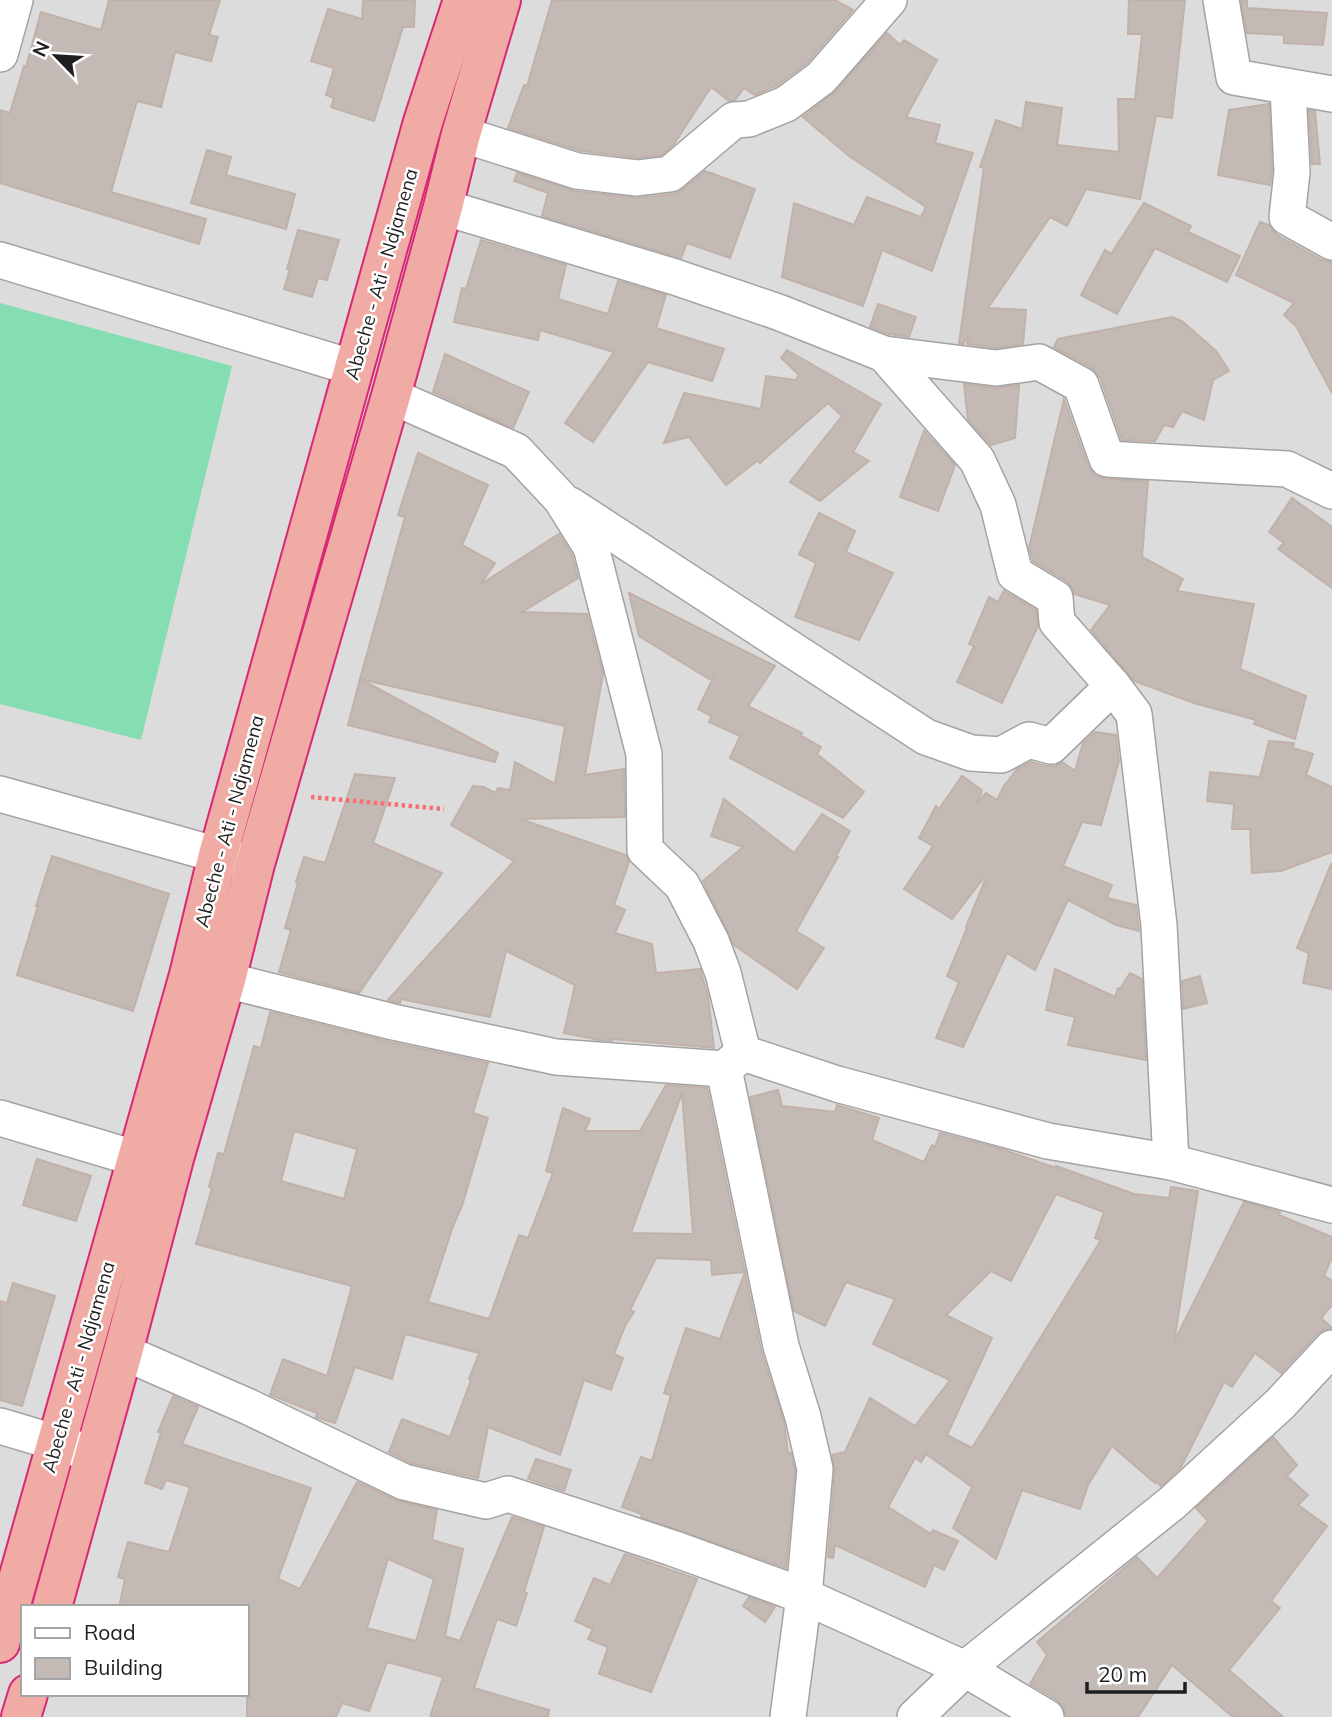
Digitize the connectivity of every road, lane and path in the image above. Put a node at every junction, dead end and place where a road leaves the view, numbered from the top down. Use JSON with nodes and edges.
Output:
{"nodes":[{"id":1,"x":15,"y":0,"type":"edge"},
{"id":2,"x":463,"y":0,"type":"edge"},
{"id":3,"x":501,"y":0,"type":"edge"},
{"id":4,"x":889,"y":0,"type":"edge"},
{"id":5,"x":1221,"y":0,"type":"edge"},
{"id":6,"x":0,"y":54,"type":"edge"},
{"id":7,"x":1288,"y":88,"type":"junction"},
{"id":8,"x":1332,"y":94,"type":"edge"},
{"id":9,"x":461,"y":134,"type":"junction"},
{"id":10,"x":443,"y":207,"type":"junction"},
{"id":11,"x":1332,"y":242,"type":"edge"},
{"id":12,"x":0,"y":260,"type":"edge"},
{"id":13,"x":884,"y":354,"type":"junction"},
{"id":14,"x":354,"y":368,"type":"junction"},
{"id":15,"x":391,"y":396,"type":"junction"},
{"id":16,"x":1332,"y":491,"type":"edge"},
{"id":17,"x":561,"y":499,"type":"junction"},
{"id":18,"x":1113,"y":686,"type":"junction"},
{"id":19,"x":0,"y":793,"type":"edge"},
{"id":20,"x":275,"y":793,"type":"junction"},
{"id":21,"x":444,"y":809,"type":"dead end"},
{"id":22,"x":218,"y":855,"type":"junction"},
{"id":23,"x":255,"y":864,"type":"junction"},
{"id":24,"x":226,"y":980,"type":"junction"},
{"id":25,"x":733,"y":1061,"type":"junction"},
{"id":26,"x":0,"y":1118,"type":"edge"},
{"id":27,"x":138,"y":1159,"type":"junction"},
{"id":28,"x":1171,"y":1162,"type":"junction"},
{"id":29,"x":1332,"y":1205,"type":"edge"},
{"id":30,"x":1332,"y":1348,"type":"edge"},
{"id":31,"x":123,"y":1352,"type":"junction"},
{"id":32,"x":0,"y":1426,"type":"edge"},
{"id":33,"x":55,"y":1443,"type":"junction"},
{"id":34,"x":94,"y":1454,"type":"junction"},
{"id":35,"x":804,"y":1596,"type":"junction"},
{"id":36,"x":53,"y":1605,"type":"edge"},
{"id":37,"x":0,"y":1643,"type":"edge"},
{"id":38,"x":965,"y":1669,"type":"junction"},
{"id":39,"x":27,"y":1696,"type":"edge"},
{"id":40,"x":21,"y":1717,"type":"edge"},
{"id":41,"x":788,"y":1717,"type":"edge"},
{"id":42,"x":915,"y":1717,"type":"edge"},
{"id":43,"x":1046,"y":1717,"type":"edge"}],
"edges":[{"from":1,"to":6,"type":"street"},
{"from":2,"to":14,"type":"highway","name":"Abeche - Ati - Ndjamena"},
{"from":3,"to":9,"type":"highway","name":"Abeche - Ati - Ndjamena"},
{"from":4,"to":9,"type":"street"},
{"from":5,"to":7,"type":"street"},
{"from":7,"to":8,"type":"street"},
{"from":7,"to":11,"type":"street"},
{"from":9,"to":10,"type":"highway","name":"Abeche - Ati - Ndjamena"},
{"from":10,"to":13,"type":"street"},
{"from":10,"to":15,"type":"highway","name":"Abeche - Ati - Ndjamena"},
{"from":12,"to":14,"type":"street"},
{"from":13,"to":16,"type":"street"},
{"from":13,"to":18,"type":"street"},
{"from":14,"to":22,"type":"highway","name":"Abeche - Ati - Ndjamena"},
{"from":15,"to":17,"type":"street"},
{"from":15,"to":20,"type":"highway","name":"Abeche - Ati - Ndjamena"},
{"from":17,"to":18,"type":"street"},
{"from":17,"to":25,"type":"street"},
{"from":18,"to":28,"type":"street"},
{"from":19,"to":22,"type":"street"},
{"from":20,"to":21,"type":"path"},
{"from":20,"to":23,"type":"highway","name":"Abeche - Ati - Ndjamena"},
{"from":22,"to":23,"type":"street"},
{"from":22,"to":27,"type":"highway","name":"Abeche - Ati - Ndjamena"},
{"from":23,"to":24,"type":"highway","name":"Abeche - Ati - Ndjamena"},
{"from":24,"to":25,"type":"street"},
{"from":24,"to":31,"type":"highway","name":"Abeche - Ati - Ndjamena"},
{"from":25,"to":28,"type":"street"},
{"from":25,"to":35,"type":"street"},
{"from":26,"to":27,"type":"street"},
{"from":27,"to":33,"type":"highway","name":"Abeche - Ati - Ndjamena"},
{"from":28,"to":29,"type":"street"},
{"from":30,"to":38,"type":"street"},
{"from":31,"to":34,"type":"highway","name":"Abeche - Ati - Ndjamena"},
{"from":31,"to":35,"type":"street"},
{"from":32,"to":33,"type":"street"},
{"from":33,"to":34,"type":"street"},
{"from":33,"to":37,"type":"highway","name":"Abeche - Ati - Ndjamena"},
{"from":34,"to":36,"type":"highway","name":"Abeche - Ati - Ndjamena"},
{"from":35,"to":38,"type":"street"},
{"from":35,"to":41,"type":"street"},
{"from":38,"to":42,"type":"street"},
{"from":38,"to":43,"type":"street"},
{"from":39,"to":40,"type":"highway"}]}
